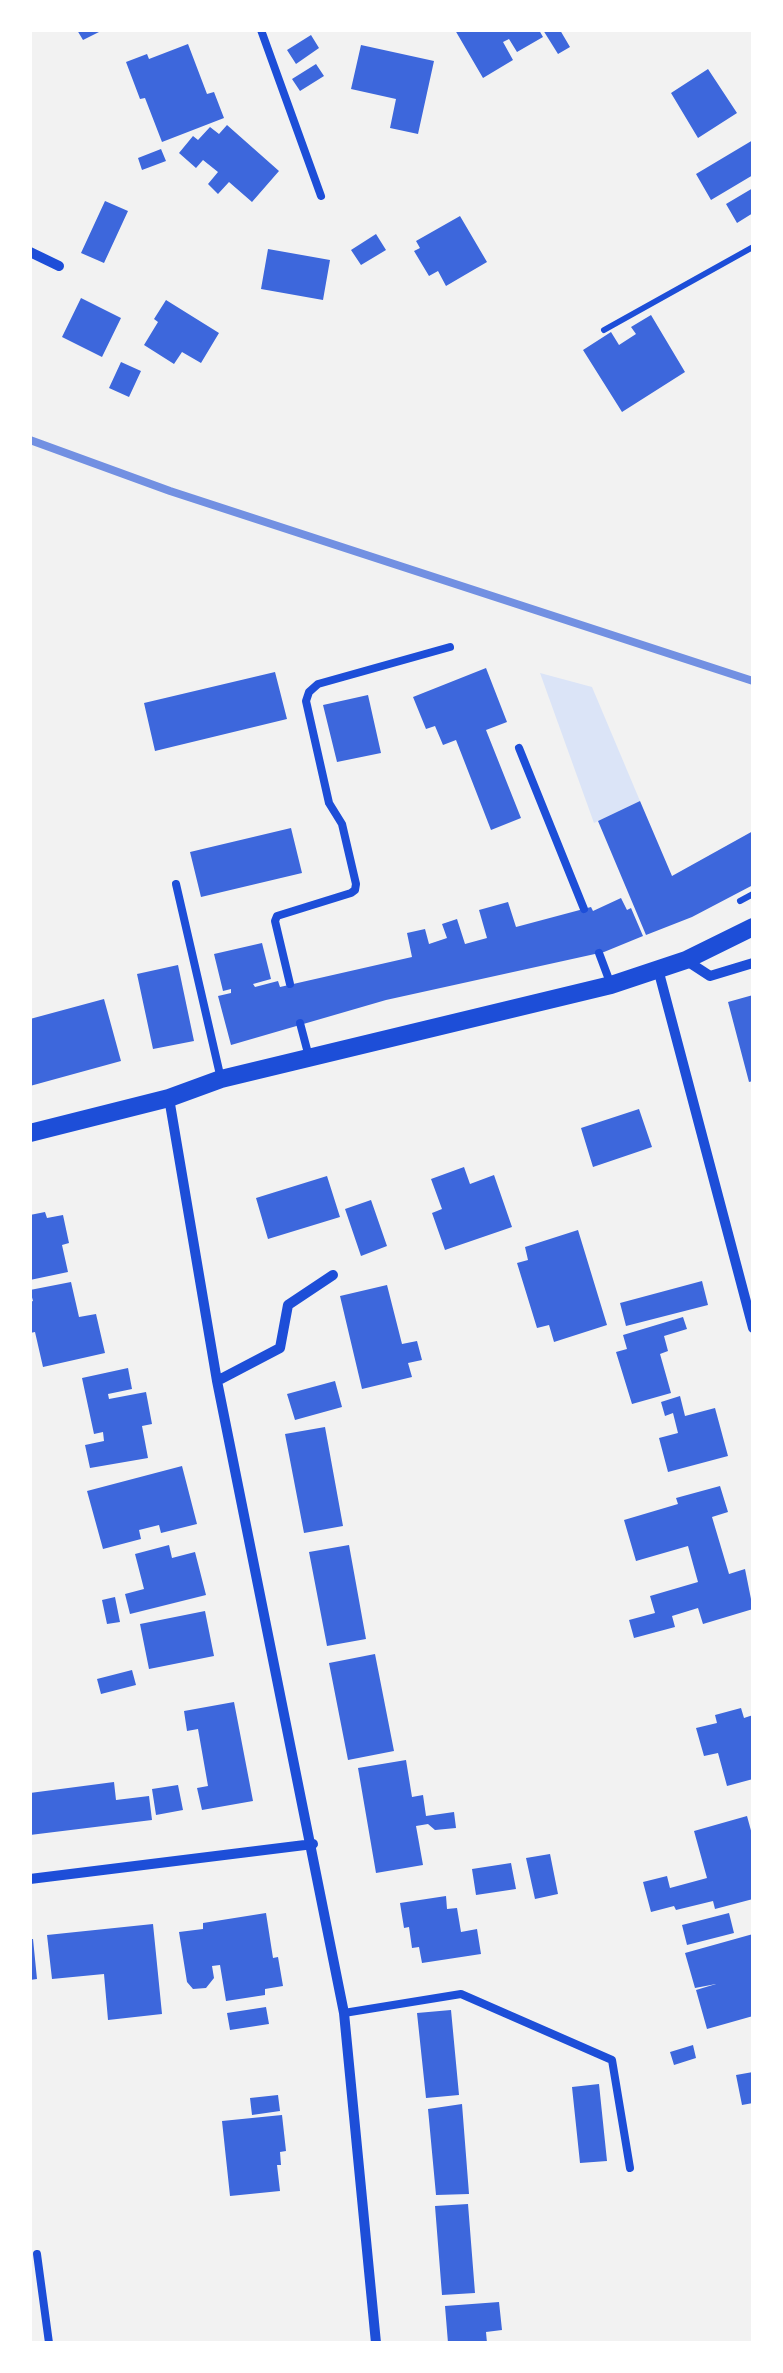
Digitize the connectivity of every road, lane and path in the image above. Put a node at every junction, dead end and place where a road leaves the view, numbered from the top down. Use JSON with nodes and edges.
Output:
{"nodes":[{"id":1,"x":262,"y":30,"type":"edge"},
{"id":2,"x":322,"y":196,"type":"dead end"},
{"id":3,"x":753,"y":248,"type":"edge"},
{"id":4,"x":30,"y":252,"type":"edge"},
{"id":5,"x":58,"y":266,"type":"dead end"},
{"id":6,"x":604,"y":330,"type":"dead end"},
{"id":7,"x":450,"y":647,"type":"dead end"},
{"id":8,"x":519,"y":748,"type":"dead end"},
{"id":9,"x":176,"y":884,"type":"dead end"},
{"id":10,"x":584,"y":909,"type":"dead end"},
{"id":11,"x":753,"y":927,"type":"edge"},
{"id":12,"x":599,"y":952,"type":"dead end"},
{"id":13,"x":686,"y":960,"type":"junction"},
{"id":14,"x":753,"y":963,"type":"edge"},
{"id":15,"x":658,"y":968,"type":"junction"},
{"id":16,"x":290,"y":984,"type":"dead end"},
{"id":17,"x":611,"y":985,"type":"junction"},
{"id":18,"x":300,"y":1023,"type":"dead end"},
{"id":19,"x":309,"y":1057,"type":"junction"},
{"id":20,"x":220,"y":1080,"type":"junction"},
{"id":21,"x":168,"y":1098,"type":"junction"},
{"id":22,"x":30,"y":1134,"type":"edge"},
{"id":23,"x":333,"y":1275,"type":"dead end"},
{"id":24,"x":753,"y":1328,"type":"edge"},
{"id":25,"x":217,"y":1381,"type":"junction"},
{"id":26,"x":312,"y":1844,"type":"junction"},
{"id":27,"x":30,"y":1878,"type":"edge"},
{"id":28,"x":344,"y":2013,"type":"junction"},
{"id":29,"x":630,"y":2168,"type":"dead end"},
{"id":30,"x":37,"y":2254,"type":"dead end"},
{"id":31,"x":49,"y":2343,"type":"edge"},
{"id":32,"x":376,"y":2343,"type":"edge"}],
"edges":[{"from":1,"to":2,"type":"lane"},
{"from":3,"to":6,"type":"path"},
{"from":4,"to":5,"type":"street"},
{"from":7,"to":16,"type":"lane"},
{"from":8,"to":10,"type":"lane"},
{"from":9,"to":20,"type":"lane"},
{"from":11,"to":13,"type":"street"},
{"from":12,"to":17,"type":"lane"},
{"from":13,"to":14,"type":"street"},
{"from":13,"to":15,"type":"street"},
{"from":15,"to":17,"type":"street"},
{"from":15,"to":24,"type":"street"},
{"from":17,"to":19,"type":"street"},
{"from":18,"to":19,"type":"lane"},
{"from":19,"to":20,"type":"street"},
{"from":20,"to":21,"type":"street"},
{"from":21,"to":22,"type":"street"},
{"from":21,"to":25,"type":"street"},
{"from":23,"to":25,"type":"street"},
{"from":25,"to":26,"type":"street"},
{"from":26,"to":27,"type":"street"},
{"from":26,"to":28,"type":"street"},
{"from":28,"to":29,"type":"lane"},
{"from":28,"to":32,"type":"street"},
{"from":30,"to":31,"type":"lane"}]}
